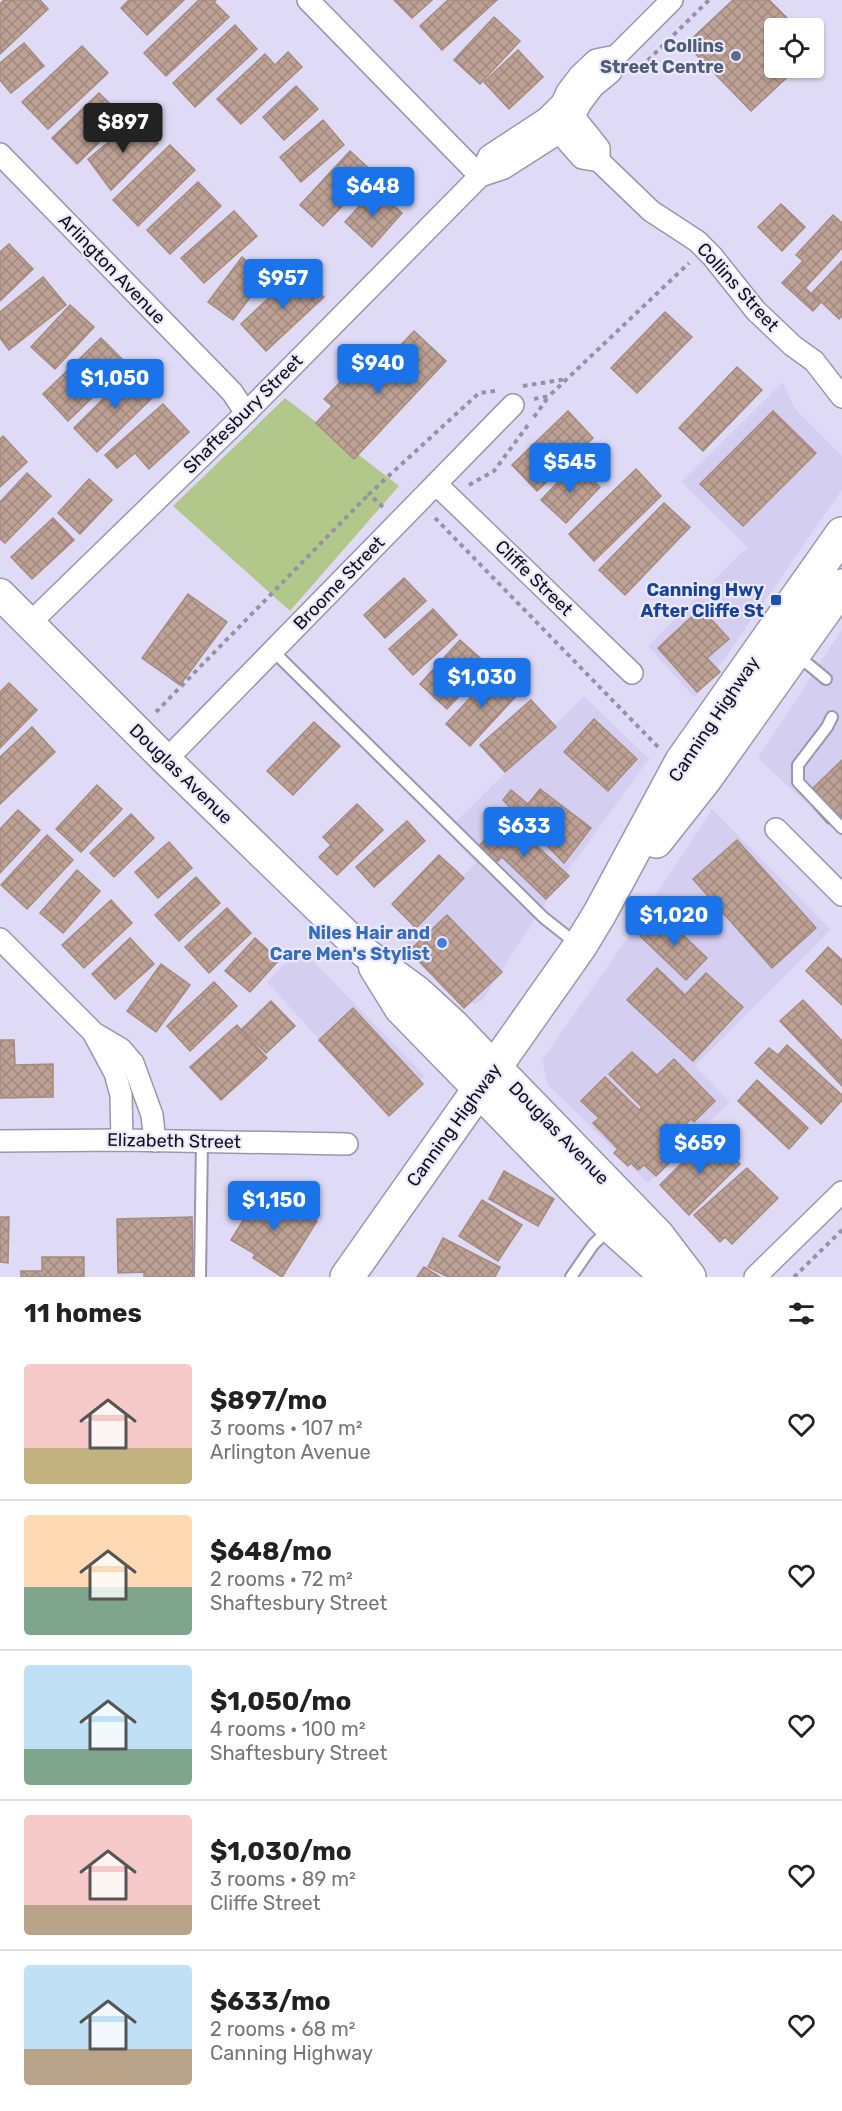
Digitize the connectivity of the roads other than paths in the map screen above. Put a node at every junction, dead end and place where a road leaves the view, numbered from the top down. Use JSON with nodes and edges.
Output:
{"nodes":[{"id":1,"x":308,"y":0,"type":"edge"},
{"id":2,"x":672,"y":0,"type":"edge"},
{"id":3,"x":568,"y":110,"type":"junction"},
{"id":4,"x":553,"y":124,"type":"junction"},
{"id":5,"x":0,"y":154,"type":"edge"},
{"id":6,"x":599,"y":161,"type":"junction"},
{"id":7,"x":480,"y":176,"type":"junction"},
{"id":8,"x":842,"y":397,"type":"edge"},
{"id":9,"x":513,"y":405,"type":"road end"},
{"id":10,"x":246,"y":413,"type":"junction"},
{"id":11,"x":436,"y":484,"type":"junction"},
{"id":12,"x":842,"y":534,"type":"edge"},
{"id":13,"x":842,"y":586,"type":"edge"},
{"id":14,"x":0,"y":594,"type":"edge"},
{"id":15,"x":29,"y":624,"type":"junction"},
{"id":16,"x":273,"y":651,"type":"junction"},
{"id":17,"x":795,"y":653,"type":"junction"},
{"id":18,"x":632,"y":673,"type":"dead end"},
{"id":19,"x":826,"y":679,"type":"dead end"},
{"id":20,"x":832,"y":717,"type":"dead end"},
{"id":21,"x":166,"y":760,"type":"junction"},
{"id":22,"x":842,"y":828,"type":"edge"},
{"id":23,"x":776,"y":829,"type":"dead end"},
{"id":24,"x":842,"y":895,"type":"edge"},
{"id":25,"x":600,"y":913,"type":"junction"},
{"id":26,"x":0,"y":939,"type":"edge"},
{"id":27,"x":580,"y":946,"type":"junction"},
{"id":28,"x":94,"y":1033,"type":"junction"},
{"id":29,"x":488,"y":1079,"type":"junction"},
{"id":30,"x":122,"y":1140,"type":"junction"},
{"id":31,"x":0,"y":1141,"type":"edge"},
{"id":32,"x":155,"y":1141,"type":"junction"},
{"id":33,"x":202,"y":1143,"type":"junction"},
{"id":34,"x":347,"y":1144,"type":"dead end"},
{"id":35,"x":842,"y":1192,"type":"edge"},
{"id":36,"x":612,"y":1227,"type":"junction"},
{"id":37,"x":200,"y":1277,"type":"edge"},
{"id":38,"x":347,"y":1277,"type":"edge"},
{"id":39,"x":571,"y":1277,"type":"edge"},
{"id":40,"x":668,"y":1277,"type":"edge"},
{"id":41,"x":689,"y":1277,"type":"edge"},
{"id":42,"x":755,"y":1277,"type":"edge"}],
"edges":[{"from":1,"to":7,"type":"street"},
{"from":2,"to":3,"type":"street","name":"Shaftesbury Street"},
{"from":3,"to":4,"type":"street","name":"Shaftesbury Street"},
{"from":3,"to":6,"type":"street","name":"Collins Street"},
{"from":4,"to":6,"type":"street","name":"Collins Street"},
{"from":4,"to":7,"type":"street","name":"Shaftesbury Street"},
{"from":5,"to":10,"type":"street","name":"Arlington Avenue"},
{"from":6,"to":8,"type":"street","name":"Collins Street"},
{"from":7,"to":10,"type":"street","name":"Shaftesbury Street"},
{"from":9,"to":11,"type":"street","name":"Broome Street"},
{"from":10,"to":15,"type":"street","name":"Shaftesbury Street"},
{"from":11,"to":16,"type":"street","name":"Broome Street"},
{"from":11,"to":18,"type":"street","name":"Cliffe Street"},
{"from":12,"to":25,"type":"main road","name":"Canning Highway"},
{"from":13,"to":17,"type":"main road","name":"Canning Highway"},
{"from":14,"to":15,"type":"main road","name":"Douglas Avenue"},
{"from":15,"to":21,"type":"main road","name":"Douglas Avenue"},
{"from":16,"to":21,"type":"street","name":"Broome Street"},
{"from":16,"to":27,"type":"lane"},
{"from":17,"to":19,"type":"lane"},
{"from":17,"to":25,"type":"main road","name":"Canning Highway"},
{"from":20,"to":22,"type":"lane"},
{"from":21,"to":29,"type":"main road","name":"Douglas Avenue"},
{"from":23,"to":24,"type":"street"},
{"from":25,"to":27,"type":"main road","name":"Canning Highway"},
{"from":26,"to":28,"type":"street"},
{"from":27,"to":29,"type":"main road","name":"Canning Highway"},
{"from":28,"to":30,"type":"street"},
{"from":28,"to":32,"type":"street"},
{"from":29,"to":36,"type":"main road","name":"Douglas Avenue"},
{"from":29,"to":38,"type":"main road","name":"Canning Highway"},
{"from":29,"to":41,"type":"main road","name":"Douglas Avenue"},
{"from":30,"to":31,"type":"street","name":"Elizabeth Street"},
{"from":30,"to":32,"type":"street","name":"Elizabeth Street"},
{"from":32,"to":33,"type":"street","name":"Elizabeth Street"},
{"from":33,"to":34,"type":"street","name":"Elizabeth Street"},
{"from":33,"to":37,"type":"lane"},
{"from":35,"to":42,"type":"street"},
{"from":36,"to":39,"type":"lane"},
{"from":36,"to":40,"type":"main road","name":"Douglas Avenue"}]}
